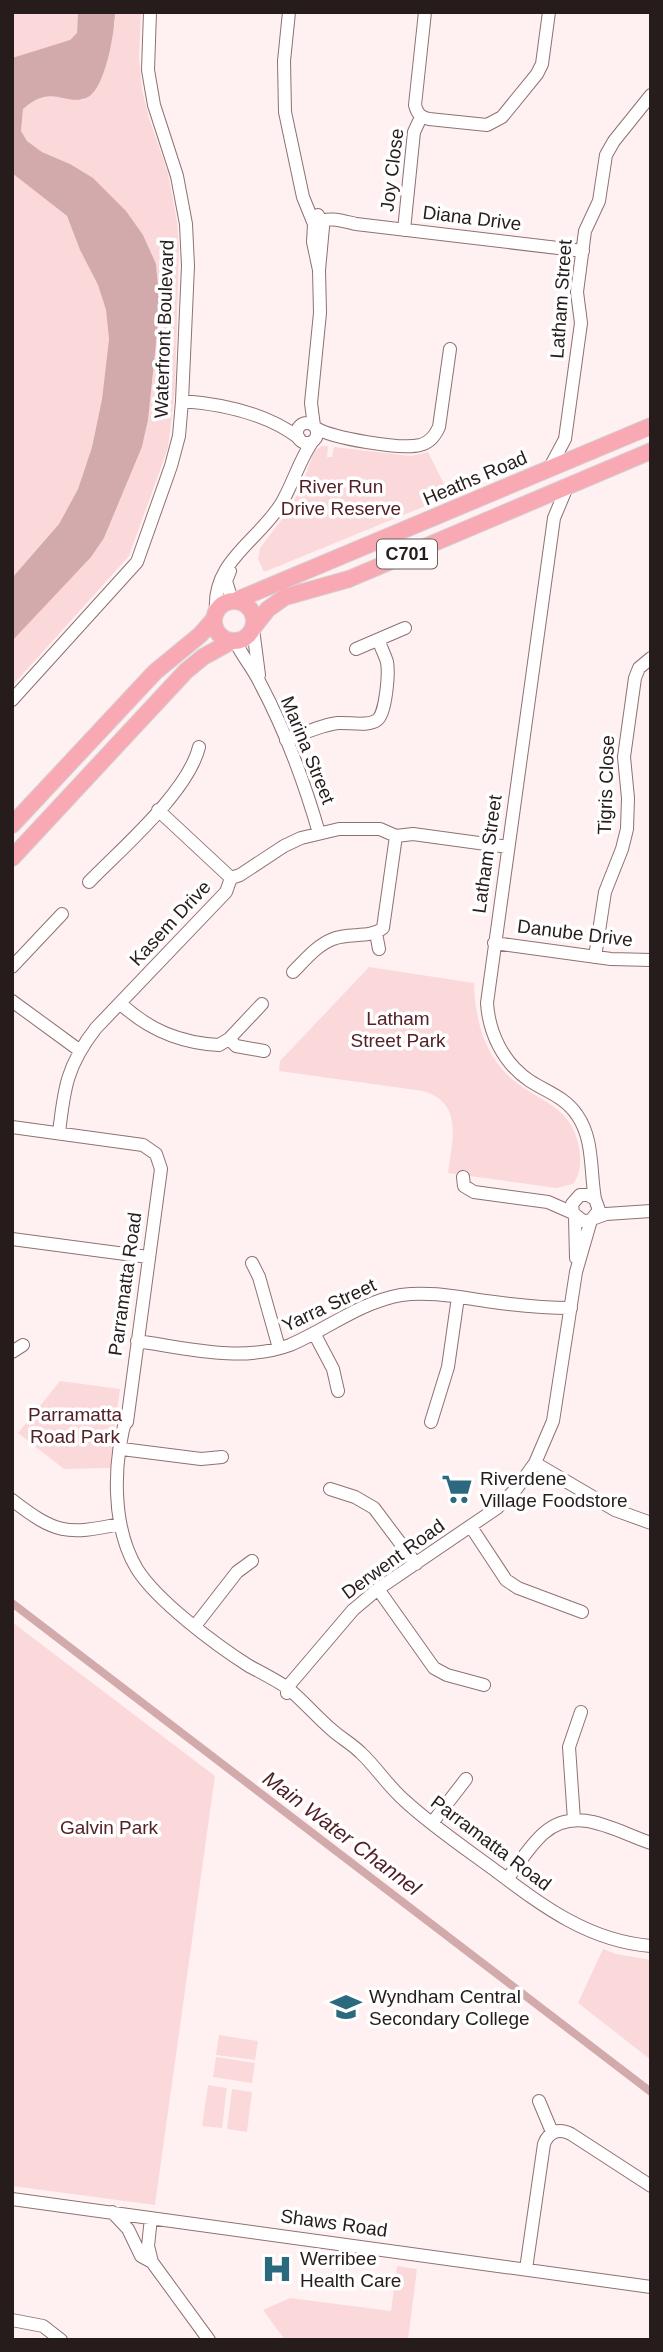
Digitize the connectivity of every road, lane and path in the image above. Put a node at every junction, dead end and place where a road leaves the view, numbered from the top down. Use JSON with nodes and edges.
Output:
{"nodes":[{"id":1,"x":150,"y":12,"type":"edge"},
{"id":2,"x":289,"y":12,"type":"edge"},
{"id":3,"x":425,"y":12,"type":"edge"},
{"id":4,"x":549,"y":12,"type":"edge"},
{"id":5,"x":651,"y":94,"type":"edge"},
{"id":6,"x":421,"y":117,"type":"junction"},
{"id":7,"x":320,"y":223,"type":"junction"},
{"id":8,"x":404,"y":230,"type":"junction"},
{"id":9,"x":583,"y":251,"type":"junction"},
{"id":10,"x":450,"y":349,"type":"dead end"},
{"id":11,"x":182,"y":401,"type":"junction"},
{"id":12,"x":651,"y":426,"type":"edge"},
{"id":13,"x":307,"y":433,"type":"junction"},
{"id":14,"x":565,"y":439,"type":"junction"},
{"id":15,"x":651,"y":451,"type":"edge"},
{"id":16,"x":587,"y":454,"type":"junction"},
{"id":17,"x":549,"y":470,"type":"junction"},
{"id":18,"x":567,"y":487,"type":"junction"},
{"id":19,"x":536,"y":499,"type":"junction"},
{"id":20,"x":554,"y":518,"type":"junction"},
{"id":21,"x":243,"y":550,"type":"junction"},
{"id":22,"x":235,"y":600,"type":"junction"},
{"id":23,"x":215,"y":615,"type":"junction"},
{"id":24,"x":253,"y":628,"type":"junction"},
{"id":25,"x":405,"y":628,"type":"dead end"},
{"id":26,"x":234,"y":641,"type":"junction"},
{"id":27,"x":379,"y":641,"type":"junction"},
{"id":28,"x":355,"y":649,"type":"dead end"},
{"id":29,"x":651,"y":658,"type":"edge"},
{"id":30,"x":260,"y":682,"type":"junction"},
{"id":31,"x":12,"y":700,"type":"edge"},
{"id":32,"x":286,"y":740,"type":"junction"},
{"id":33,"x":198,"y":747,"type":"dead end"},
{"id":34,"x":158,"y":810,"type":"junction"},
{"id":35,"x":12,"y":825,"type":"edge"},
{"id":36,"x":318,"y":833,"type":"junction"},
{"id":37,"x":396,"y":836,"type":"junction"},
{"id":38,"x":508,"y":847,"type":"junction"},
{"id":39,"x":12,"y":858,"type":"edge"},
{"id":40,"x":231,"y":878,"type":"junction"},
{"id":41,"x":89,"y":882,"type":"dead end"},
{"id":42,"x":62,"y":914,"type":"dead end"},
{"id":43,"x":376,"y":933,"type":"junction"},
{"id":44,"x":494,"y":943,"type":"junction"},
{"id":45,"x":379,"y":949,"type":"dead end"},
{"id":46,"x":595,"y":957,"type":"junction"},
{"id":47,"x":651,"y":960,"type":"edge"},
{"id":48,"x":12,"y":967,"type":"edge"},
{"id":49,"x":293,"y":972,"type":"dead end"},
{"id":50,"x":12,"y":1001,"type":"edge"},
{"id":51,"x":121,"y":1004,"type":"junction"},
{"id":52,"x":262,"y":1004,"type":"dead end"},
{"id":53,"x":229,"y":1039,"type":"junction"},
{"id":54,"x":79,"y":1050,"type":"junction"},
{"id":55,"x":264,"y":1051,"type":"dead end"},
{"id":56,"x":12,"y":1127,"type":"edge"},
{"id":57,"x":59,"y":1130,"type":"junction"},
{"id":58,"x":590,"y":1156,"type":"junction"},
{"id":59,"x":463,"y":1177,"type":"dead end"},
{"id":60,"x":578,"y":1196,"type":"junction"},
{"id":61,"x":596,"y":1200,"type":"junction"},
{"id":62,"x":548,"y":1202,"type":"junction"},
{"id":63,"x":651,"y":1211,"type":"edge"},
{"id":64,"x":616,"y":1213,"type":"junction"},
{"id":65,"x":574,"y":1215,"type":"junction"},
{"id":66,"x":593,"y":1219,"type":"junction"},
{"id":67,"x":12,"y":1239,"type":"edge"},
{"id":68,"x":148,"y":1257,"type":"junction"},
{"id":69,"x":252,"y":1264,"type":"dead end"},
{"id":70,"x":576,"y":1272,"type":"junction"},
{"id":71,"x":458,"y":1297,"type":"junction"},
{"id":72,"x":570,"y":1313,"type":"junction"},
{"id":73,"x":314,"y":1333,"type":"junction"},
{"id":74,"x":137,"y":1341,"type":"junction"},
{"id":75,"x":279,"y":1348,"type":"junction"},
{"id":76,"x":338,"y":1391,"type":"dead end"},
{"id":77,"x":431,"y":1422,"type":"dead end"},
{"id":78,"x":125,"y":1450,"type":"junction"},
{"id":79,"x":222,"y":1457,"type":"dead end"},
{"id":80,"x":535,"y":1463,"type":"junction"},
{"id":81,"x":330,"y":1489,"type":"dead end"},
{"id":82,"x":12,"y":1500,"type":"edge"},
{"id":83,"x":651,"y":1523,"type":"edge"},
{"id":84,"x":120,"y":1524,"type":"junction"},
{"id":85,"x":471,"y":1527,"type":"junction"},
{"id":86,"x":252,"y":1562,"type":"dead end"},
{"id":87,"x":416,"y":1564,"type":"junction"},
{"id":88,"x":378,"y":1589,"type":"junction"},
{"id":89,"x":582,"y":1612,"type":"dead end"},
{"id":90,"x":195,"y":1626,"type":"junction"},
{"id":91,"x":484,"y":1685,"type":"dead end"},
{"id":92,"x":289,"y":1692,"type":"junction"},
{"id":93,"x":581,"y":1712,"type":"dead end"},
{"id":94,"x":466,"y":1779,"type":"dead end"},
{"id":95,"x":574,"y":1820,"type":"junction"},
{"id":96,"x":432,"y":1823,"type":"junction"},
{"id":97,"x":651,"y":1843,"type":"edge"},
{"id":98,"x":507,"y":1880,"type":"junction"},
{"id":99,"x":651,"y":1946,"type":"edge"},
{"id":100,"x":540,"y":2101,"type":"dead end"},
{"id":101,"x":552,"y":2132,"type":"junction"},
{"id":102,"x":651,"y":2186,"type":"edge"},
{"id":103,"x":12,"y":2199,"type":"edge"},
{"id":104,"x":112,"y":2213,"type":"junction"},
{"id":105,"x":151,"y":2218,"type":"junction"},
{"id":106,"x":152,"y":2262,"type":"junction"},
{"id":107,"x":526,"y":2269,"type":"junction"},
{"id":108,"x":651,"y":2287,"type":"edge"},
{"id":109,"x":12,"y":2320,"type":"edge"},
{"id":110,"x":61,"y":2340,"type":"edge"},
{"id":111,"x":209,"y":2340,"type":"edge"}],
"edges":[{"from":1,"to":11,"type":"street","name":"Waterfront Boulevard"},
{"from":2,"to":7,"type":"street"},
{"from":3,"to":6,"type":"street"},
{"from":4,"to":6,"type":"street"},
{"from":5,"to":9,"type":"street","name":"Latham Street"},
{"from":6,"to":8,"type":"street","name":"Joy Close"},
{"from":7,"to":8,"type":"street","name":"Diana Drive"},
{"from":7,"to":13,"type":"street"},
{"from":8,"to":9,"type":"street","name":"Diana Drive"},
{"from":9,"to":14,"type":"street","name":"Latham Street"},
{"from":10,"to":13,"type":"street"},
{"from":11,"to":13,"type":"street"},
{"from":11,"to":31,"type":"street","name":"Waterfront Boulevard"},
{"from":12,"to":16,"type":"main road","name":"Heaths Road","number":"C701"},
{"from":13,"to":21,"type":"street"},
{"from":14,"to":16,"type":"street"},
{"from":14,"to":17,"type":"street","name":"Latham Street"},
{"from":15,"to":18,"type":"main road","number":"C701"},
{"from":16,"to":17,"type":"main road","name":"Heaths Road","number":"C701"},
{"from":17,"to":22,"type":"main road","name":"Heaths Road","number":"C701"},
{"from":18,"to":19,"type":"main road","number":"C701"},
{"from":18,"to":20,"type":"street","name":"Latham Street"},
{"from":19,"to":20,"type":"street"},
{"from":19,"to":24,"type":"main road","number":"C701"},
{"from":20,"to":38,"type":"street","name":"Latham Street"},
{"from":21,"to":22,"type":"street"},
{"from":21,"to":23,"type":"street"},
{"from":22,"to":23,"type":"main road","number":"C701"},
{"from":22,"to":24,"type":"main road"},
{"from":23,"to":26,"type":"main road"},
{"from":23,"to":35,"type":"main road","number":"C701"},
{"from":24,"to":26,"type":"main road","number":"C701"},
{"from":24,"to":30,"type":"street","name":"Marina Street"},
{"from":25,"to":27,"type":"street"},
{"from":26,"to":30,"type":"street","name":"Marina Street"},
{"from":26,"to":39,"type":"main road","number":"C701"},
{"from":27,"to":28,"type":"street"},
{"from":27,"to":32,"type":"street"},
{"from":29,"to":46,"type":"street","name":"Tigris Close"},
{"from":30,"to":32,"type":"street","name":"Marina Street"},
{"from":32,"to":36,"type":"street","name":"Marina Street"},
{"from":33,"to":34,"type":"street"},
{"from":34,"to":40,"type":"street"},
{"from":34,"to":41,"type":"street"},
{"from":36,"to":37,"type":"street","name":"Kasem Drive"},
{"from":36,"to":40,"type":"street","name":"Kasem Drive"},
{"from":37,"to":38,"type":"street","name":"Kasem Drive"},
{"from":37,"to":43,"type":"street"},
{"from":38,"to":44,"type":"street","name":"Latham Street"},
{"from":40,"to":51,"type":"street","name":"Kasem Drive"},
{"from":42,"to":48,"type":"street"},
{"from":43,"to":45,"type":"street"},
{"from":43,"to":49,"type":"street"},
{"from":44,"to":46,"type":"street","name":"Danube Drive"},
{"from":44,"to":58,"type":"street","name":"Latham Street"},
{"from":46,"to":47,"type":"street","name":"Danube Drive"},
{"from":50,"to":54,"type":"street"},
{"from":51,"to":53,"type":"street"},
{"from":51,"to":54,"type":"street","name":"Kasem Drive"},
{"from":52,"to":53,"type":"street"},
{"from":53,"to":55,"type":"street"},
{"from":54,"to":57,"type":"street","name":"Kasem Drive"},
{"from":56,"to":57,"type":"street"},
{"from":57,"to":68,"type":"street","name":"Parramatta Road"},
{"from":58,"to":60,"type":"street","name":"Latham Street"},
{"from":58,"to":61,"type":"street","name":"Latham Street"},
{"from":59,"to":62,"type":"street"},
{"from":60,"to":61,"type":"street"},
{"from":60,"to":62,"type":"street"},
{"from":60,"to":65,"type":"street"},
{"from":61,"to":64,"type":"street"},
{"from":61,"to":66,"type":"street"},
{"from":62,"to":65,"type":"street"},
{"from":63,"to":64,"type":"street"},
{"from":64,"to":66,"type":"street"},
{"from":65,"to":66,"type":"street"},
{"from":65,"to":70,"type":"street","name":"Derwent Road"},
{"from":66,"to":70,"type":"street","name":"Derwent Road"},
{"from":67,"to":68,"type":"street"},
{"from":68,"to":74,"type":"street","name":"Parramatta Road"},
{"from":69,"to":75,"type":"street"},
{"from":70,"to":72,"type":"street","name":"Derwent Road"},
{"from":71,"to":72,"type":"street","name":"Yarra Street"},
{"from":71,"to":73,"type":"street","name":"Yarra Street"},
{"from":71,"to":77,"type":"street"},
{"from":72,"to":80,"type":"street","name":"Derwent Road"},
{"from":73,"to":75,"type":"street","name":"Yarra Street"},
{"from":73,"to":76,"type":"street"},
{"from":74,"to":75,"type":"street","name":"Yarra Street"},
{"from":74,"to":78,"type":"street","name":"Parramatta Road"},
{"from":78,"to":79,"type":"street"},
{"from":78,"to":84,"type":"street","name":"Parramatta Road"},
{"from":80,"to":83,"type":"street"},
{"from":80,"to":85,"type":"street","name":"Derwent Road"},
{"from":81,"to":87,"type":"street"},
{"from":82,"to":84,"type":"street"},
{"from":84,"to":90,"type":"street","name":"Parramatta Road"},
{"from":85,"to":87,"type":"street","name":"Derwent Road"},
{"from":85,"to":89,"type":"street"},
{"from":86,"to":90,"type":"street"},
{"from":87,"to":88,"type":"street","name":"Derwent Road"},
{"from":88,"to":91,"type":"street"},
{"from":88,"to":92,"type":"street","name":"Derwent Road"},
{"from":90,"to":92,"type":"street","name":"Parramatta Road"},
{"from":92,"to":96,"type":"street","name":"Parramatta Road"},
{"from":93,"to":95,"type":"street"},
{"from":94,"to":96,"type":"street"},
{"from":95,"to":97,"type":"street"},
{"from":95,"to":98,"type":"street"},
{"from":96,"to":98,"type":"street","name":"Parramatta Road"},
{"from":98,"to":99,"type":"street","name":"Parramatta Road"},
{"from":100,"to":101,"type":"street"},
{"from":101,"to":102,"type":"street"},
{"from":101,"to":107,"type":"street"},
{"from":103,"to":104,"type":"street","name":"Shaws Road"},
{"from":104,"to":105,"type":"street","name":"Shaws Road"},
{"from":104,"to":106,"type":"street"},
{"from":105,"to":106,"type":"street"},
{"from":105,"to":107,"type":"street","name":"Shaws Road"},
{"from":106,"to":111,"type":"street"},
{"from":107,"to":108,"type":"street","name":"Shaws Road"},
{"from":109,"to":110,"type":"street"}]}
